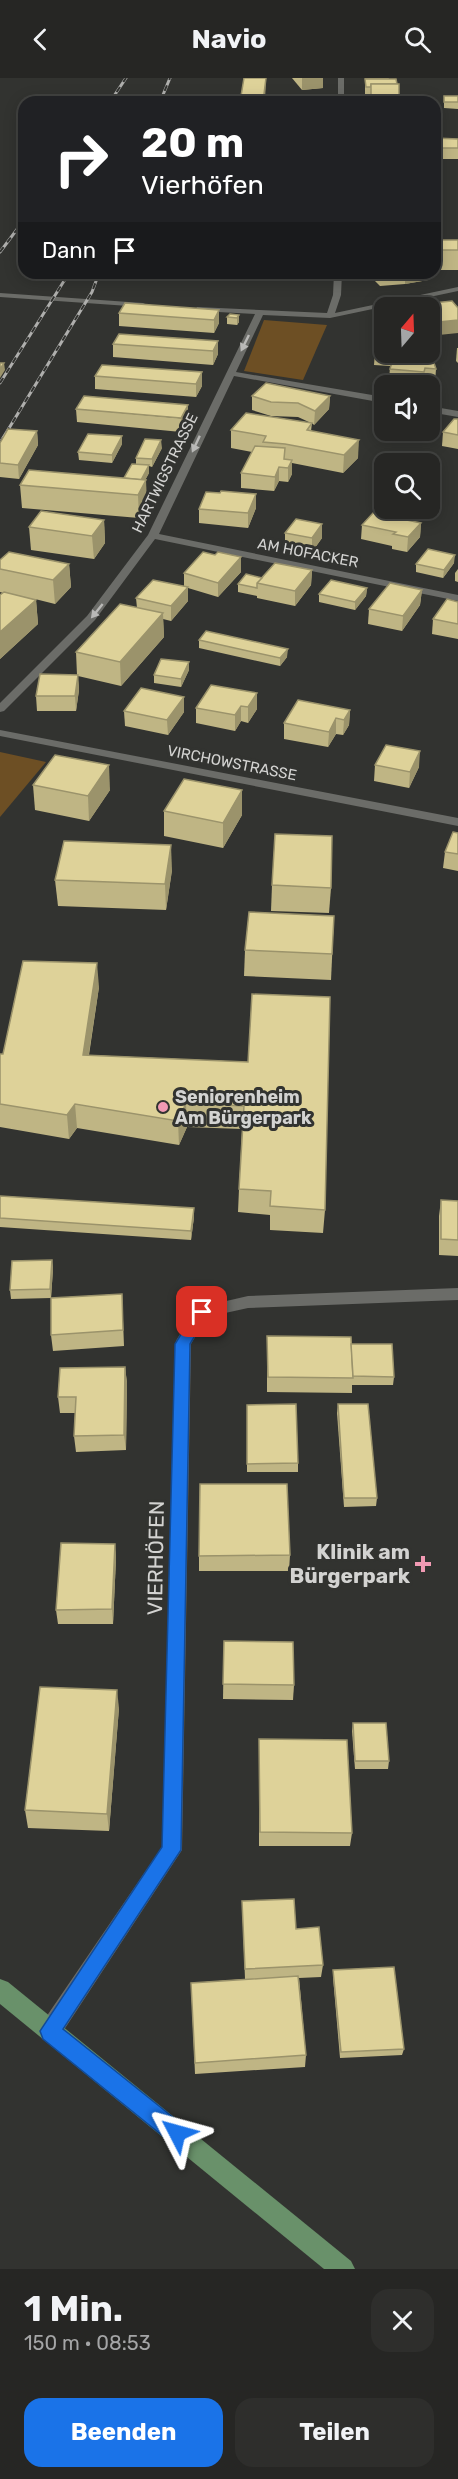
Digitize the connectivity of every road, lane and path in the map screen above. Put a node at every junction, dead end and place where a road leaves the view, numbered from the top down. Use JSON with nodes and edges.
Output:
{"nodes":[{"id":1,"x":341,"y":78,"type":"edge"},
{"id":2,"x":341,"y":96,"type":"edge"},
{"id":3,"x":338,"y":279,"type":"edge"},
{"id":4,"x":456,"y":292,"type":"edge"},
{"id":5,"x":0,"y":295,"type":"edge"},
{"id":6,"x":159,"y":306,"type":"edge"},
{"id":7,"x":192,"y":308,"type":"edge"},
{"id":8,"x":260,"y":313,"type":"junction"},
{"id":9,"x":330,"y":316,"type":"junction"},
{"id":10,"x":230,"y":373,"type":"junction"},
{"id":11,"x":374,"y":398,"type":"edge"},
{"id":12,"x":440,"y":411,"type":"edge"},
{"id":13,"x":458,"y":414,"type":"edge"},
{"id":14,"x":153,"y":536,"type":"junction"},
{"id":15,"x":458,"y":598,"type":"edge"},
{"id":16,"x":0,"y":709,"type":"edge"},
{"id":17,"x":0,"y":733,"type":"edge"},
{"id":18,"x":458,"y":822,"type":"edge"},
{"id":19,"x":458,"y":1294,"type":"edge"},
{"id":20,"x":0,"y":1990,"type":"edge"},
{"id":21,"x":50,"y":2031,"type":"junction"},
{"id":22,"x":343,"y":2269,"type":"edge"}],
"edges":[{"from":1,"to":2,"type":"street"},
{"from":3,"to":9,"type":"street"},
{"from":4,"to":9,"type":"street"},
{"from":5,"to":6,"type":"street"},
{"from":7,"to":8,"type":"street"},
{"from":8,"to":9,"type":"street"},
{"from":8,"to":10,"type":"street","name":"HARTWIGSTRASSE","one_way":true},
{"from":10,"to":11,"type":"street"},
{"from":10,"to":14,"type":"street","name":"HARTWIGSTRASSE","one_way":true},
{"from":12,"to":13,"type":"street"},
{"from":14,"to":15,"type":"street","name":"AM HOFACKER"},
{"from":14,"to":16,"type":"street","name":"HARTWIGSTRASSE","one_way":true},
{"from":17,"to":18,"type":"street","name":"VIRCHOWSTRASSE"},
{"from":19,"to":21,"type":"street","name":"VIERHÖFEN"},
{"from":20,"to":21,"type":"main road"},
{"from":21,"to":22,"type":"main road"}]}
